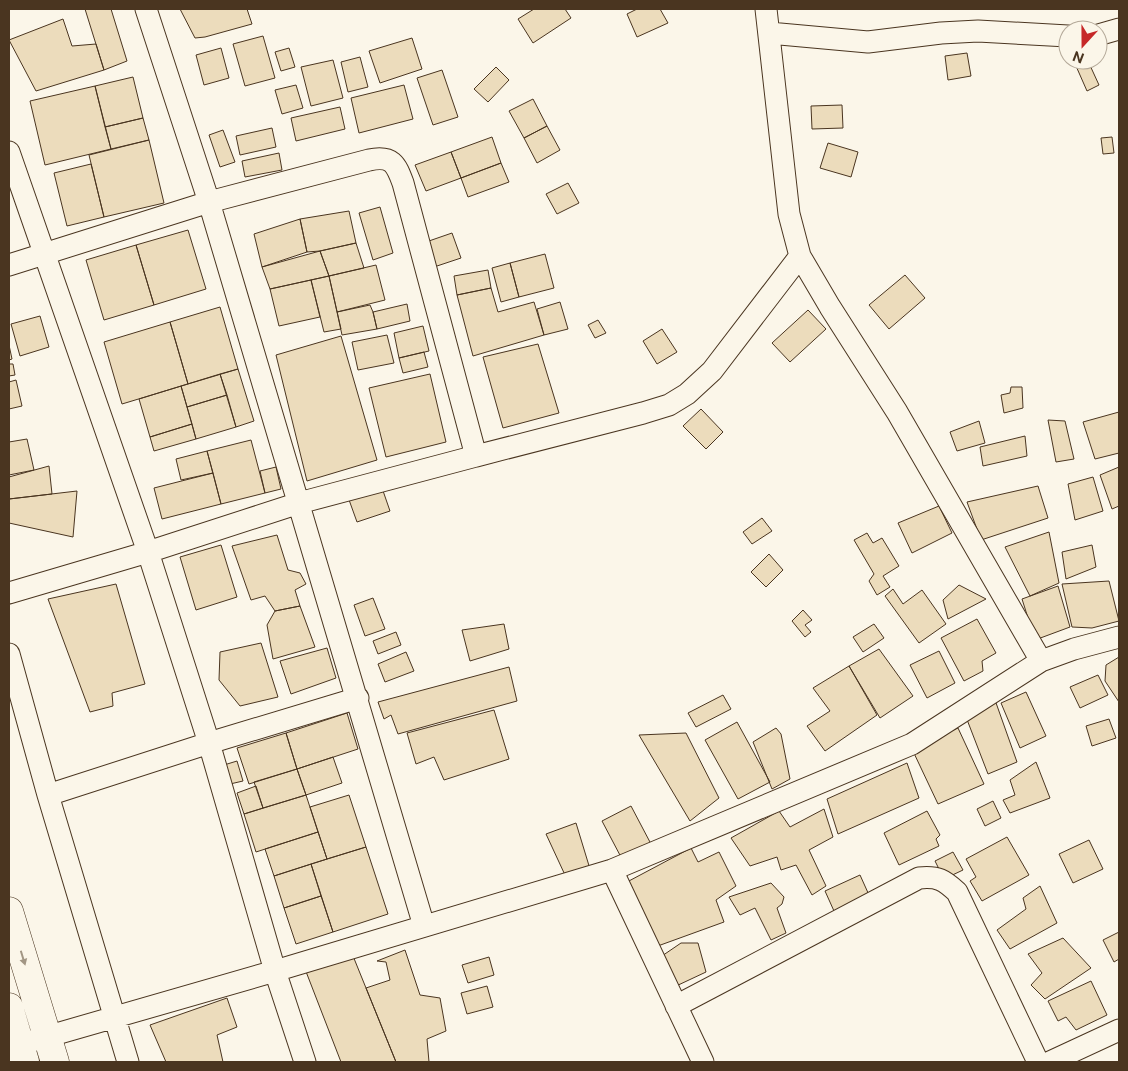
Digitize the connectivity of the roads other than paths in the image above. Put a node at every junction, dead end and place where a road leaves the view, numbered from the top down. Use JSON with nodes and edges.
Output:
{"nodes":[{"id":1,"x":146,"y":9,"type":"edge"},
{"id":2,"x":766,"y":9,"type":"edge"},
{"id":3,"x":769,"y":34,"type":"junction"},
{"id":4,"x":1058,"y":35,"type":"edge"},
{"id":5,"x":9,"y":152,"type":"edge"},
{"id":6,"x":210,"y":202,"type":"junction"},
{"id":7,"x":44,"y":255,"type":"junction"},
{"id":8,"x":800,"y":256,"type":"junction"},
{"id":9,"x":9,"y":265,"type":"edge"},
{"id":10,"x":476,"y":456,"type":"junction"},
{"id":11,"x":299,"y":503,"type":"junction"},
{"id":12,"x":148,"y":552,"type":"junction"},
{"id":13,"x":9,"y":593,"type":"edge"},
{"id":14,"x":1119,"y":637,"type":"edge"},
{"id":15,"x":9,"y":654,"type":"edge"},
{"id":16,"x":1041,"y":661,"type":"junction"},
{"id":17,"x":358,"y":698,"type":"junction"},
{"id":18,"x":209,"y":743,"type":"junction"},
{"id":19,"x":48,"y":795,"type":"junction"},
{"id":20,"x":612,"y":870,"type":"junction"},
{"id":21,"x":9,"y":911,"type":"edge"},
{"id":22,"x":424,"y":926,"type":"junction"},
{"id":23,"x":275,"y":971,"type":"junction"},
{"id":24,"x":676,"y":1006,"type":"junction"},
{"id":25,"x":9,"y":1007,"type":"edge"},
{"id":26,"x":114,"y":1018,"type":"junction"},
{"id":27,"x":1119,"y":1030,"type":"edge"},
{"id":28,"x":47,"y":1036,"type":"junction"},
{"id":29,"x":22,"y":1053,"type":"edge"},
{"id":30,"x":55,"y":1062,"type":"edge"},
{"id":31,"x":128,"y":1062,"type":"edge"},
{"id":32,"x":305,"y":1062,"type":"edge"},
{"id":33,"x":703,"y":1062,"type":"edge"},
{"id":34,"x":1038,"y":1062,"type":"edge"},
{"id":35,"x":1050,"y":1062,"type":"edge"}],
"edges":[{"from":1,"to":6,"type":"street"},
{"from":2,"to":3,"type":"street"},
{"from":3,"to":4,"type":"street"},
{"from":3,"to":8,"type":"street"},
{"from":5,"to":7,"type":"street"},
{"from":6,"to":7,"type":"street"},
{"from":6,"to":10,"type":"street"},
{"from":6,"to":11,"type":"street"},
{"from":7,"to":9,"type":"street"},
{"from":7,"to":12,"type":"street"},
{"from":8,"to":10,"type":"street"},
{"from":8,"to":16,"type":"street"},
{"from":10,"to":11,"type":"street"},
{"from":11,"to":12,"type":"street"},
{"from":11,"to":17,"type":"street"},
{"from":12,"to":13,"type":"street"},
{"from":12,"to":18,"type":"street"},
{"from":14,"to":16,"type":"street"},
{"from":15,"to":19,"type":"street"},
{"from":16,"to":20,"type":"street"},
{"from":17,"to":18,"type":"street"},
{"from":17,"to":22,"type":"street"},
{"from":18,"to":19,"type":"street"},
{"from":18,"to":23,"type":"street"},
{"from":19,"to":26,"type":"street"},
{"from":20,"to":22,"type":"street"},
{"from":20,"to":24,"type":"street"},
{"from":21,"to":28,"type":"main road","one_way":true},
{"from":22,"to":23,"type":"street"},
{"from":23,"to":26,"type":"street"},
{"from":23,"to":32,"type":"street"},
{"from":24,"to":33,"type":"street"},
{"from":24,"to":34,"type":"street"},
{"from":25,"to":29,"type":"main road"},
{"from":26,"to":28,"type":"street"},
{"from":26,"to":31,"type":"street"},
{"from":27,"to":35,"type":"street"},
{"from":28,"to":29,"type":"street"},
{"from":28,"to":30,"type":"main road"}]}
